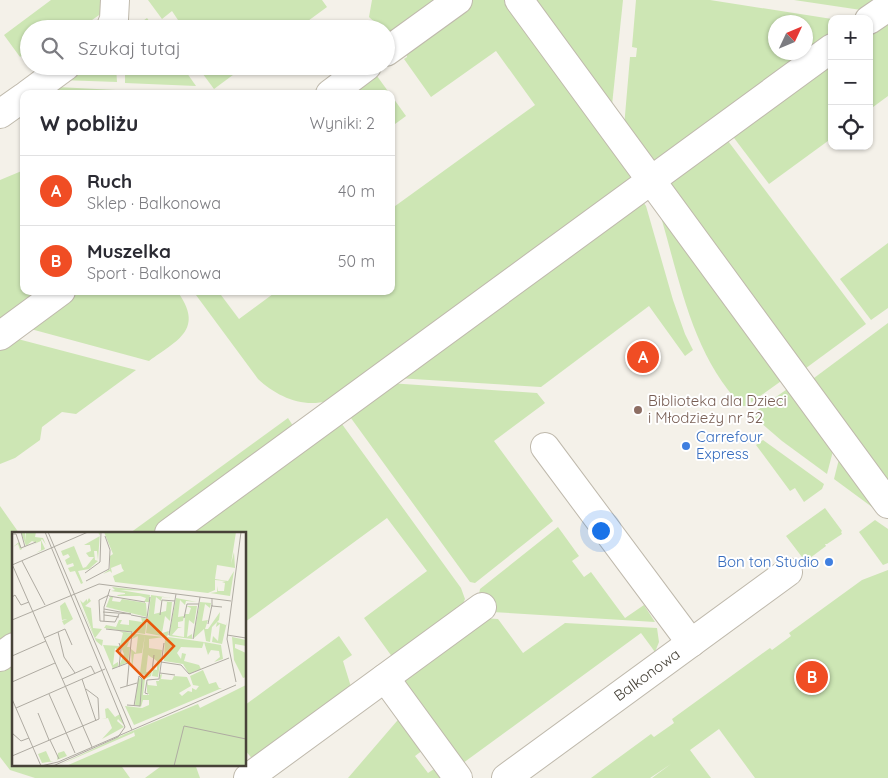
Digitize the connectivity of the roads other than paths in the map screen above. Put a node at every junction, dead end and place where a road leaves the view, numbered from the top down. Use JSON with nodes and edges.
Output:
{"nodes":[{"id":1,"x":114,"y":0,"type":"edge"},
{"id":2,"x":458,"y":0,"type":"edge"},
{"id":3,"x":519,"y":0,"type":"edge"},
{"id":4,"x":888,"y":7,"type":"edge"},
{"id":5,"x":873,"y":17,"type":"edge"},
{"id":6,"x":114,"y":20,"type":"edge"},
{"id":7,"x":395,"y":46,"type":"edge"},
{"id":8,"x":828,"y":51,"type":"edge"},
{"id":9,"x":54,"y":75,"type":"edge"},
{"id":10,"x":355,"y":75,"type":"edge"},
{"id":11,"x":33,"y":90,"type":"edge"},
{"id":12,"x":335,"y":90,"type":"edge"},
{"id":13,"x":20,"y":100,"type":"edge"},
{"id":14,"x":0,"y":114,"type":"edge"},
{"id":15,"x":651,"y":180,"type":"junction"},
{"id":16,"x":56,"y":295,"type":"edge"},
{"id":17,"x":0,"y":336,"type":"edge"},
{"id":18,"x":545,"y":446,"type":"dead end"},
{"id":19,"x":888,"y":504,"type":"edge"},
{"id":20,"x":170,"y":532,"type":"edge"},
{"id":21,"x":788,"y":572,"type":"dead end"},
{"id":22,"x":482,"y":607,"type":"dead end"},
{"id":23,"x":691,"y":643,"type":"junction"},
{"id":24,"x":12,"y":648,"type":"edge"},
{"id":25,"x":0,"y":657,"type":"edge"},
{"id":26,"x":386,"y":678,"type":"junction"},
{"id":27,"x":248,"y":778,"type":"edge"},
{"id":28,"x":458,"y":778,"type":"edge"},
{"id":29,"x":506,"y":778,"type":"edge"}],
"edges":[{"from":1,"to":6,"type":"street"},
{"from":2,"to":7,"type":"street"},
{"from":3,"to":15,"type":"street"},
{"from":4,"to":5,"type":"street"},
{"from":8,"to":15,"type":"street"},
{"from":9,"to":11,"type":"street"},
{"from":10,"to":12,"type":"street"},
{"from":13,"to":14,"type":"street"},
{"from":15,"to":19,"type":"street"},
{"from":15,"to":20,"type":"street"},
{"from":16,"to":17,"type":"street"},
{"from":18,"to":23,"type":"street"},
{"from":21,"to":23,"type":"street","name":"Balkonowa"},
{"from":22,"to":26,"type":"street"},
{"from":23,"to":29,"type":"street","name":"Balkonowa"},
{"from":24,"to":25,"type":"street"},
{"from":26,"to":27,"type":"street"},
{"from":26,"to":28,"type":"street"}]}
